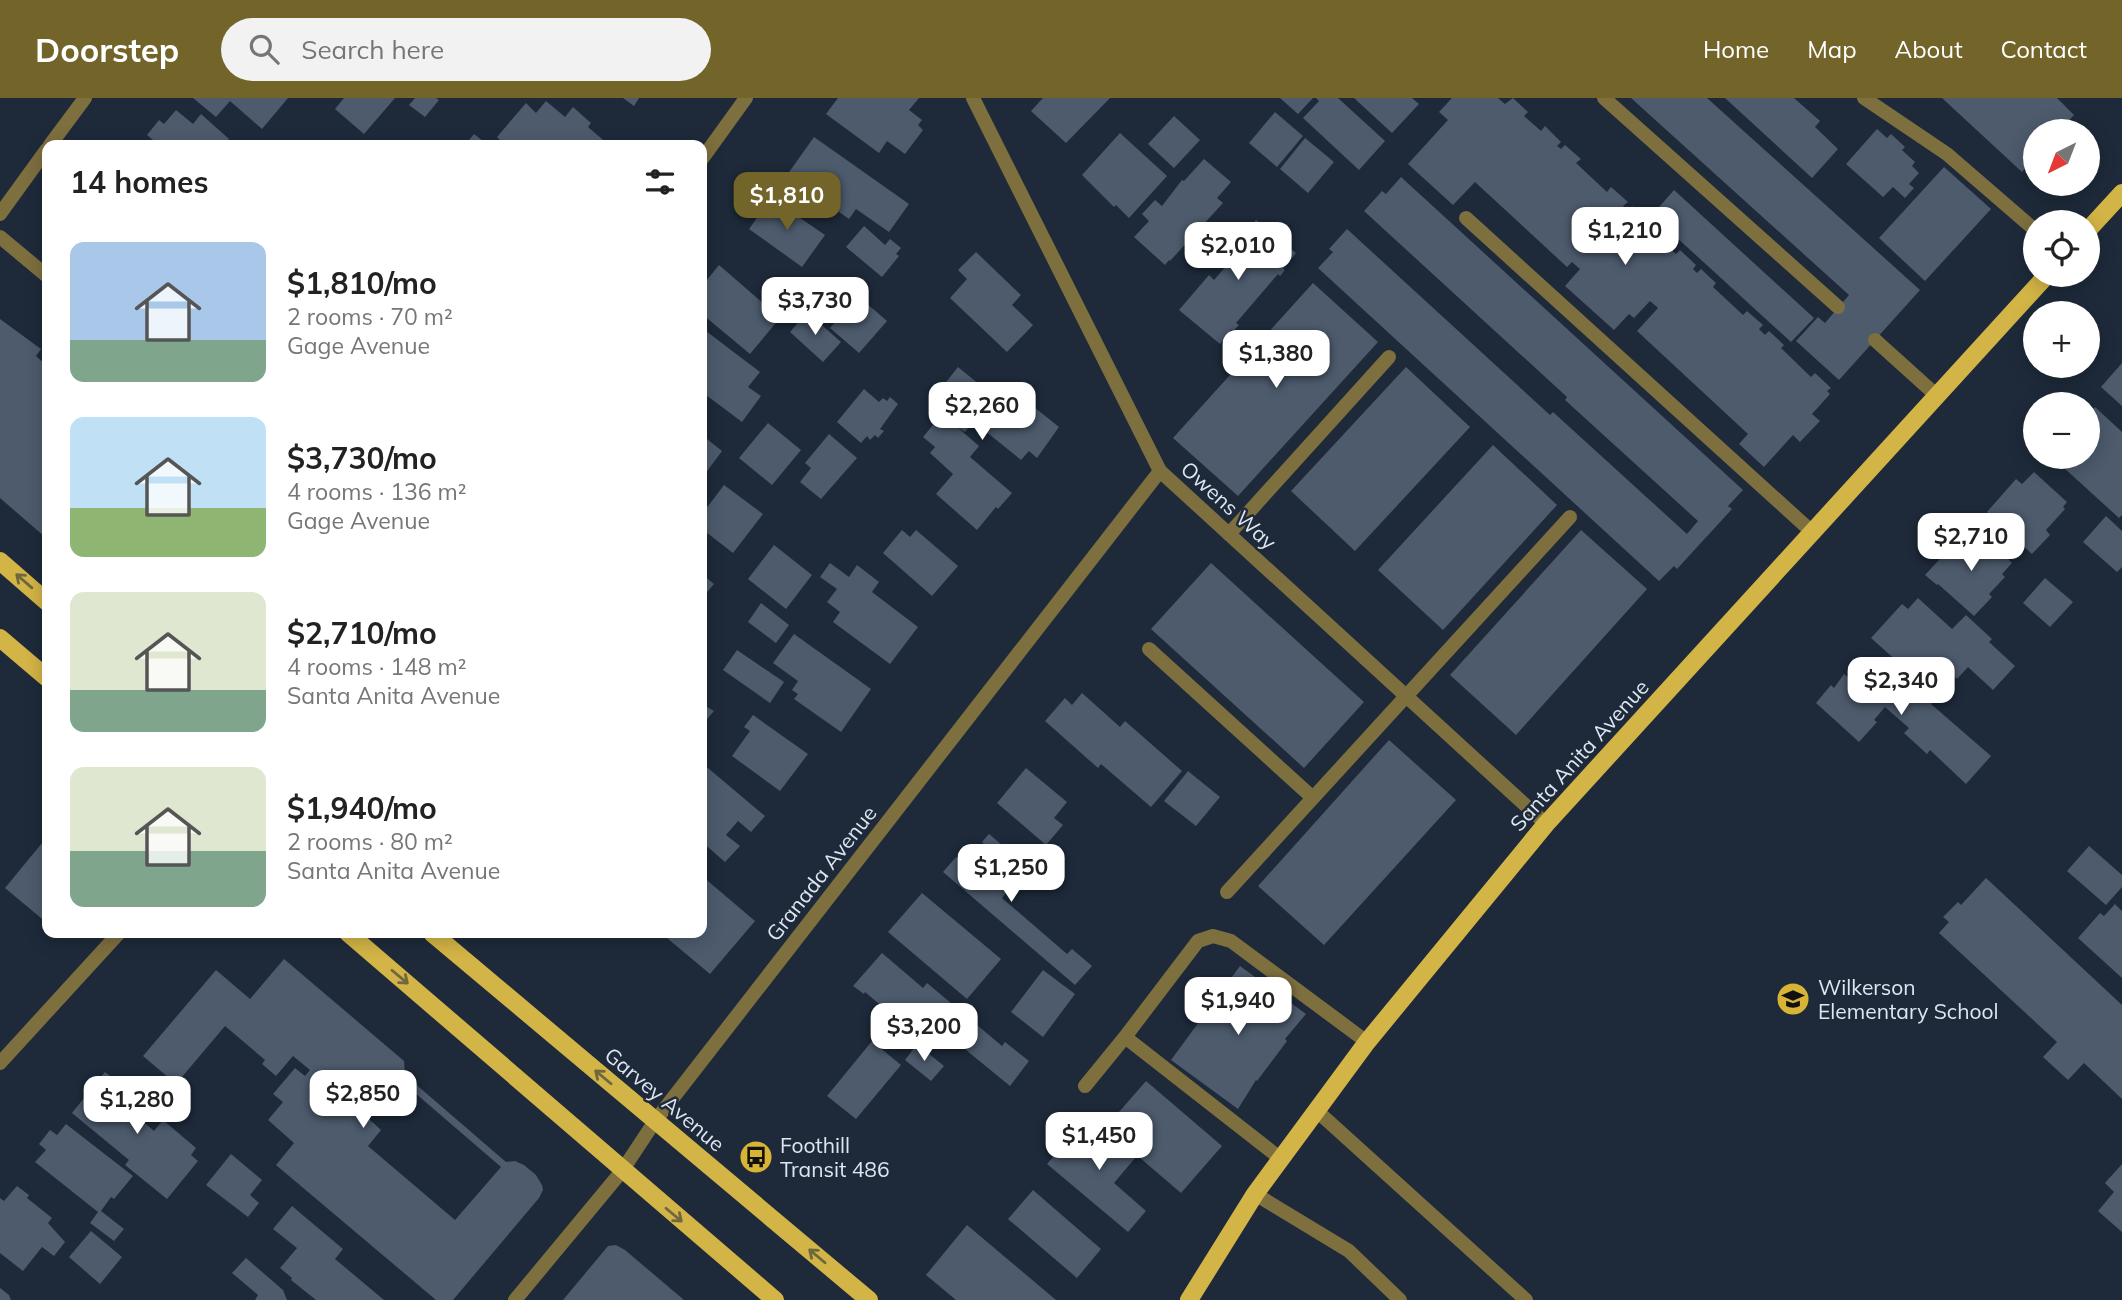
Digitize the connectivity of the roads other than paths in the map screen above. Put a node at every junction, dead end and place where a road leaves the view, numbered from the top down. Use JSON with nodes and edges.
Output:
{"nodes":[{"id":1,"x":85,"y":98,"type":"edge"},
{"id":2,"x":746,"y":98,"type":"edge"},
{"id":3,"x":973,"y":98,"type":"edge"},
{"id":4,"x":1604,"y":98,"type":"edge"},
{"id":5,"x":1864,"y":98,"type":"edge"},
{"id":6,"x":54,"y":140,"type":"edge"},
{"id":7,"x":707,"y":152,"type":"edge"},
{"id":8,"x":42,"y":157,"type":"edge"},
{"id":9,"x":2122,"y":193,"type":"edge"},
{"id":10,"x":0,"y":214,"type":"edge"},
{"id":11,"x":2100,"y":217,"type":"edge"},
{"id":12,"x":1466,"y":218,"type":"dead end"},
{"id":13,"x":2023,"y":220,"type":"edge"},
{"id":14,"x":0,"y":237,"type":"edge"},
{"id":15,"x":42,"y":272,"type":"edge"},
{"id":16,"x":2036,"y":287,"type":"edge"},
{"id":17,"x":1838,"y":307,"type":"dead end"},
{"id":18,"x":1875,"y":340,"type":"dead end"},
{"id":19,"x":1390,"y":357,"type":"dead end"},
{"id":20,"x":1936,"y":396,"type":"junction"},
{"id":21,"x":1160,"y":471,"type":"junction"},
{"id":22,"x":1570,"y":517,"type":"dead end"},
{"id":23,"x":1811,"y":531,"type":"junction"},
{"id":24,"x":1229,"y":534,"type":"junction"},
{"id":25,"x":0,"y":561,"type":"edge"},
{"id":26,"x":42,"y":598,"type":"edge"},
{"id":27,"x":0,"y":638,"type":"edge"},
{"id":28,"x":1149,"y":649,"type":"dead end"},
{"id":29,"x":42,"y":674,"type":"edge"},
{"id":30,"x":1406,"y":696,"type":"junction"},
{"id":31,"x":1313,"y":798,"type":"junction"},
{"id":32,"x":1546,"y":824,"type":"junction"},
{"id":33,"x":1227,"y":892,"type":"dead end"},
{"id":34,"x":115,"y":938,"type":"edge"},
{"id":35,"x":354,"y":938,"type":"edge"},
{"id":36,"x":438,"y":938,"type":"edge"},
{"id":37,"x":1125,"y":1037,"type":"junction"},
{"id":38,"x":1367,"y":1042,"type":"junction"},
{"id":39,"x":0,"y":1063,"type":"edge"},
{"id":40,"x":1085,"y":1086,"type":"dead end"},
{"id":41,"x":1317,"y":1111,"type":"junction"},
{"id":42,"x":655,"y":1121,"type":"junction"},
{"id":43,"x":1281,"y":1159,"type":"junction"},
{"id":44,"x":622,"y":1171,"type":"junction"},
{"id":45,"x":1255,"y":1194,"type":"junction"},
{"id":46,"x":514,"y":1300,"type":"edge"},
{"id":47,"x":775,"y":1300,"type":"edge"},
{"id":48,"x":869,"y":1300,"type":"edge"},
{"id":49,"x":1189,"y":1300,"type":"edge"},
{"id":50,"x":1400,"y":1300,"type":"edge"},
{"id":51,"x":1527,"y":1300,"type":"edge"}],
"edges":[{"from":1,"to":6,"type":"street"},
{"from":2,"to":7,"type":"street"},
{"from":3,"to":21,"type":"street","name":"Owens Way"},
{"from":4,"to":17,"type":"street"},
{"from":5,"to":13,"type":"street"},
{"from":8,"to":10,"type":"street"},
{"from":9,"to":11,"type":"main road"},
{"from":12,"to":23,"type":"street"},
{"from":14,"to":15,"type":"street"},
{"from":16,"to":20,"type":"main road","name":"Santa Anita Avenue"},
{"from":18,"to":20,"type":"street"},
{"from":19,"to":24,"type":"street"},
{"from":20,"to":23,"type":"main road","name":"Santa Anita Avenue"},
{"from":21,"to":24,"type":"street","name":"Owens Way"},
{"from":21,"to":42,"type":"street","name":"Granada Avenue"},
{"from":22,"to":30,"type":"street"},
{"from":23,"to":32,"type":"main road","name":"Santa Anita Avenue"},
{"from":24,"to":30,"type":"street","name":"Owens Way"},
{"from":26,"to":25,"type":"main road","one_way":true},
{"from":27,"to":29,"type":"main road"},
{"from":28,"to":31,"type":"street"},
{"from":30,"to":31,"type":"street"},
{"from":30,"to":32,"type":"street","name":"Owens Way"},
{"from":31,"to":33,"type":"street"},
{"from":32,"to":38,"type":"main road","name":"Santa Anita Avenue"},
{"from":34,"to":39,"type":"street"},
{"from":35,"to":44,"type":"main road","one_way":true},
{"from":42,"to":36,"type":"main road","name":"Garvey Avenue","one_way":true},
{"from":37,"to":38,"type":"street"},
{"from":37,"to":40,"type":"street"},
{"from":37,"to":43,"type":"street"},
{"from":38,"to":41,"type":"main road","name":"Santa Anita Avenue"},
{"from":41,"to":43,"type":"main road","name":"Santa Anita Avenue"},
{"from":41,"to":51,"type":"street"},
{"from":42,"to":44,"type":"street","name":"Granada Avenue"},
{"from":48,"to":42,"type":"main road","name":"Garvey Avenue","one_way":true},
{"from":43,"to":45,"type":"main road","name":"Santa Anita Avenue"},
{"from":44,"to":46,"type":"street","name":"Granada Avenue"},
{"from":44,"to":47,"type":"main road","one_way":true},
{"from":45,"to":49,"type":"main road","name":"Santa Anita Avenue"},
{"from":45,"to":50,"type":"street"}]}
